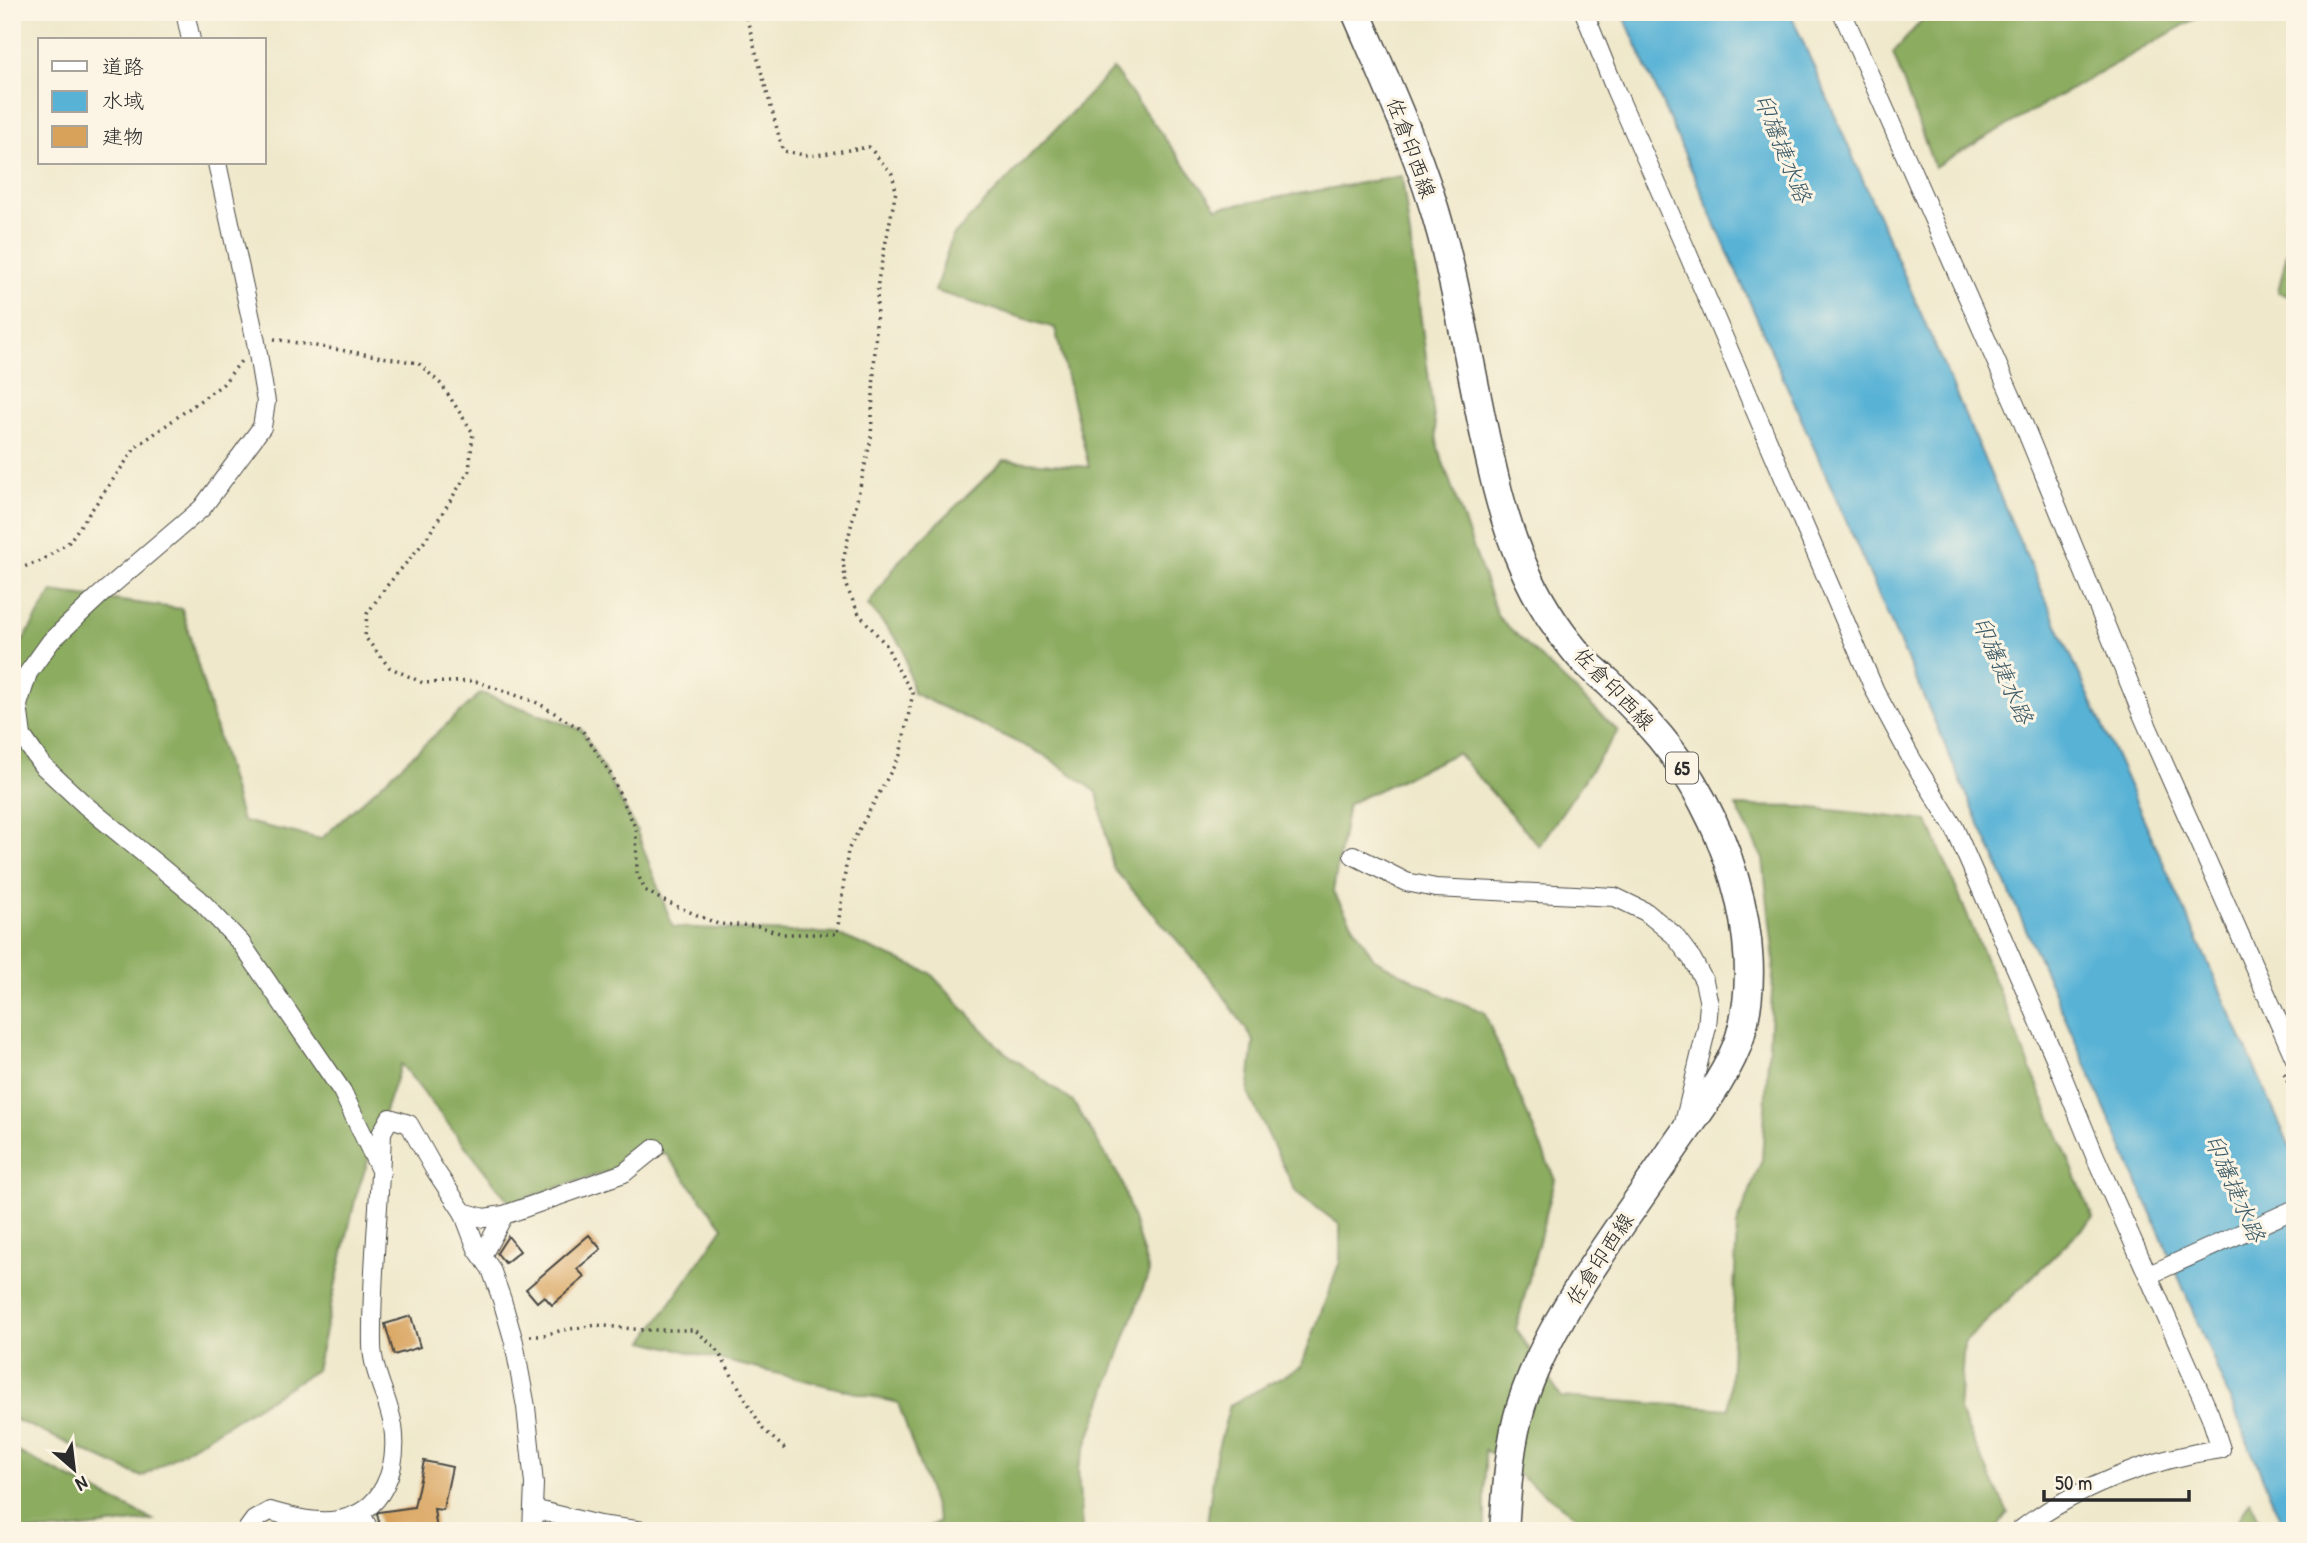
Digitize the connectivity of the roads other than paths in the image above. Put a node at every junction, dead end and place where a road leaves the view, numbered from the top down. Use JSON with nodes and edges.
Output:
{"nodes":[{"id":1,"x":185,"y":12,"type":"edge"},
{"id":2,"x":1356,"y":12,"type":"edge"},
{"id":3,"x":1584,"y":12,"type":"edge"},
{"id":4,"x":1842,"y":12,"type":"edge"},
{"id":5,"x":191,"y":38,"type":"edge"},
{"id":6,"x":217,"y":164,"type":"edge"},
{"id":7,"x":20,"y":670,"type":"edge"},
{"id":8,"x":1353,"y":855,"type":"dead end"},
{"id":9,"x":2295,"y":1059,"type":"edge"},
{"id":10,"x":1679,"y":1140,"type":"junction"},
{"id":11,"x":655,"y":1148,"type":"dead end"},
{"id":12,"x":381,"y":1172,"type":"junction"},
{"id":13,"x":2295,"y":1209,"type":"edge"},
{"id":14,"x":463,"y":1212,"type":"junction"},
{"id":15,"x":504,"y":1215,"type":"junction"},
{"id":16,"x":482,"y":1256,"type":"junction"},
{"id":17,"x":2149,"y":1275,"type":"junction"},
{"id":18,"x":533,"y":1509,"type":"junction"},
{"id":19,"x":362,"y":1514,"type":"junction"},
{"id":20,"x":246,"y":1531,"type":"edge"},
{"id":21,"x":370,"y":1531,"type":"edge"},
{"id":22,"x":533,"y":1531,"type":"edge"},
{"id":23,"x":644,"y":1531,"type":"edge"},
{"id":24,"x":1504,"y":1531,"type":"edge"},
{"id":25,"x":2019,"y":1531,"type":"edge"}],
"edges":[{"from":1,"to":5,"type":"street"},
{"from":2,"to":10,"type":"main road","name":"佐倉印西線","number":"65"},
{"from":3,"to":17,"type":"street"},
{"from":4,"to":9,"type":"street"},
{"from":6,"to":7,"type":"street"},
{"from":7,"to":12,"type":"street"},
{"from":8,"to":10,"type":"street"},
{"from":10,"to":24,"type":"main road","name":"佐倉印西線","number":"65"},
{"from":11,"to":15,"type":"street"},
{"from":12,"to":14,"type":"street"},
{"from":12,"to":19,"type":"street"},
{"from":13,"to":17,"type":"street"},
{"from":14,"to":15,"type":"street"},
{"from":14,"to":16,"type":"street"},
{"from":15,"to":16,"type":"street"},
{"from":16,"to":18,"type":"street"},
{"from":17,"to":25,"type":"street"},
{"from":18,"to":22,"type":"street"},
{"from":18,"to":23,"type":"street"},
{"from":19,"to":20,"type":"street"},
{"from":19,"to":21,"type":"street"}]}
